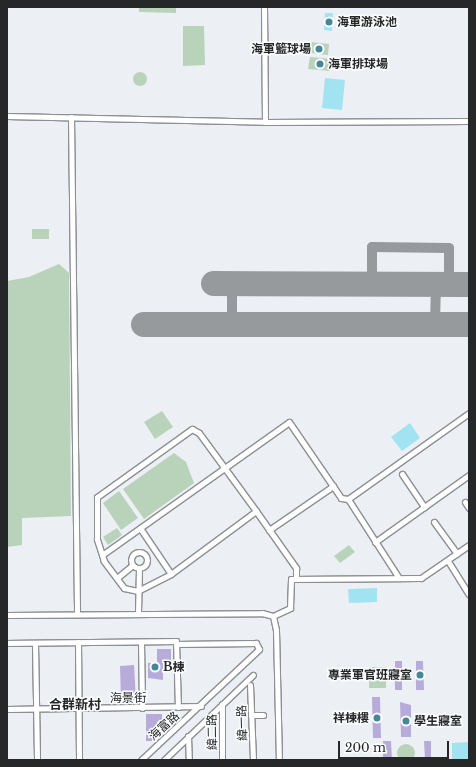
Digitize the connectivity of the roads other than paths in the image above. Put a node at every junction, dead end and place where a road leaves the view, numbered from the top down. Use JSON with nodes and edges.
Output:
{"nodes":[{"id":1,"x":264,"y":7,"type":"edge"},
{"id":2,"x":7,"y":116,"type":"edge"},
{"id":3,"x":71,"y":117,"type":"junction"},
{"id":4,"x":469,"y":121,"type":"edge"},
{"id":5,"x":265,"y":122,"type":"junction"},
{"id":6,"x":469,"y":413,"type":"edge"},
{"id":7,"x":224,"y":468,"type":"junction"},
{"id":8,"x":402,"y":474,"type":"dead end"},
{"id":9,"x":469,"y":475,"type":"edge"},
{"id":10,"x":333,"y":486,"type":"junction"},
{"id":11,"x":348,"y":499,"type":"junction"},
{"id":12,"x":465,"y":502,"type":"dead end"},
{"id":13,"x":424,"y":507,"type":"junction"},
{"id":14,"x":469,"y":508,"type":"edge"},
{"id":15,"x":256,"y":511,"type":"junction"},
{"id":16,"x":434,"y":522,"type":"dead end"},
{"id":17,"x":140,"y":528,"type":"junction"},
{"id":18,"x":269,"y":530,"type":"junction"},
{"id":19,"x":375,"y":542,"type":"junction"},
{"id":20,"x":468,"y":548,"type":"edge"},
{"id":21,"x":154,"y":549,"type":"junction"},
{"id":22,"x":102,"y":554,"type":"junction"},
{"id":23,"x":145,"y":554,"type":"junction"},
{"id":24,"x":457,"y":554,"type":"junction"},
{"id":25,"x":448,"y":561,"type":"junction"},
{"id":26,"x":133,"y":565,"type":"junction"},
{"id":27,"x":139,"y":568,"type":"junction"},
{"id":28,"x":170,"y":574,"type":"junction"},
{"id":29,"x":118,"y":577,"type":"junction"},
{"id":30,"x":399,"y":578,"type":"junction"},
{"id":31,"x":296,"y":579,"type":"junction"},
{"id":32,"x":138,"y":591,"type":"junction"},
{"id":33,"x":469,"y":594,"type":"edge"},
{"id":34,"x":138,"y":613,"type":"junction"},
{"id":35,"x":77,"y":614,"type":"junction"},
{"id":36,"x":7,"y":615,"type":"edge"},
{"id":37,"x":273,"y":616,"type":"junction"},
{"id":38,"x":78,"y":642,"type":"junction"},
{"id":39,"x":141,"y":642,"type":"junction"},
{"id":40,"x":176,"y":642,"type":"junction"},
{"id":41,"x":7,"y":643,"type":"edge"},
{"id":42,"x":35,"y":643,"type":"junction"},
{"id":43,"x":253,"y":675,"type":"dead end"},
{"id":44,"x":250,"y":685,"type":"dead end"},
{"id":45,"x":222,"y":704,"type":"junction"},
{"id":46,"x":201,"y":706,"type":"junction"},
{"id":47,"x":178,"y":707,"type":"junction"},
{"id":48,"x":78,"y":708,"type":"junction"},
{"id":49,"x":142,"y":708,"type":"junction"},
{"id":50,"x":7,"y":709,"type":"edge"},
{"id":51,"x":37,"y":709,"type":"junction"},
{"id":52,"x":251,"y":715,"type":"junction"},
{"id":53,"x":263,"y":715,"type":"dead end"},
{"id":54,"x":188,"y":736,"type":"junction"},
{"id":55,"x":38,"y":760,"type":"edge"},
{"id":56,"x":79,"y":760,"type":"edge"},
{"id":57,"x":141,"y":760,"type":"edge"},
{"id":58,"x":164,"y":760,"type":"edge"},
{"id":59,"x":188,"y":760,"type":"edge"},
{"id":60,"x":222,"y":760,"type":"edge"},
{"id":61,"x":252,"y":760,"type":"edge"},
{"id":62,"x":279,"y":760,"type":"edge"}],
"edges":[{"from":1,"to":5,"type":"street"},
{"from":2,"to":3,"type":"street"},
{"from":3,"to":5,"type":"street"},
{"from":3,"to":35,"type":"street"},
{"from":4,"to":5,"type":"street"},
{"from":6,"to":11,"type":"street"},
{"from":7,"to":10,"type":"street"},
{"from":7,"to":15,"type":"street"},
{"from":7,"to":17,"type":"street"},
{"from":7,"to":22,"type":"street"},
{"from":8,"to":13,"type":"street"},
{"from":9,"to":13,"type":"street"},
{"from":10,"to":11,"type":"street"},
{"from":10,"to":18,"type":"street"},
{"from":11,"to":19,"type":"street"},
{"from":12,"to":14,"type":"street"},
{"from":13,"to":19,"type":"street"},
{"from":15,"to":18,"type":"street"},
{"from":15,"to":28,"type":"street"},
{"from":16,"to":24,"type":"street"},
{"from":17,"to":21,"type":"street"},
{"from":17,"to":22,"type":"street"},
{"from":18,"to":31,"type":"street"},
{"from":19,"to":30,"type":"street"},
{"from":20,"to":24,"type":"street"},
{"from":21,"to":23,"type":"street"},
{"from":21,"to":28,"type":"street"},
{"from":22,"to":29,"type":"street"},
{"from":23,"to":26,"type":"street"},
{"from":23,"to":27,"type":"street"},
{"from":24,"to":25,"type":"street"},
{"from":25,"to":30,"type":"street"},
{"from":25,"to":33,"type":"street"},
{"from":26,"to":27,"type":"street"},
{"from":26,"to":29,"type":"street"},
{"from":27,"to":32,"type":"street"},
{"from":28,"to":32,"type":"street"},
{"from":29,"to":32,"type":"street"},
{"from":30,"to":31,"type":"street"},
{"from":31,"to":37,"type":"street"},
{"from":32,"to":34,"type":"street"},
{"from":34,"to":35,"type":"street"},
{"from":34,"to":37,"type":"street"},
{"from":35,"to":36,"type":"street"},
{"from":37,"to":62,"type":"street"},
{"from":38,"to":39,"type":"street"},
{"from":38,"to":42,"type":"street"},
{"from":38,"to":48,"type":"street"},
{"from":39,"to":40,"type":"street"},
{"from":39,"to":49,"type":"street"},
{"from":40,"to":46,"type":"street","name":"海富路"},
{"from":40,"to":47,"type":"street"},
{"from":41,"to":42,"type":"street"},
{"from":42,"to":51,"type":"street"},
{"from":43,"to":45,"type":"street"},
{"from":44,"to":52,"type":"street","name":"緯一路"},
{"from":45,"to":54,"type":"street"},
{"from":45,"to":60,"type":"street","name":"緯二路"},
{"from":46,"to":47,"type":"street","name":"海景街"},
{"from":46,"to":57,"type":"street","name":"海富路"},
{"from":47,"to":49,"type":"street","name":"海景街"},
{"from":48,"to":49,"type":"street","name":"海景街"},
{"from":48,"to":51,"type":"street","name":"海景街"},
{"from":48,"to":56,"type":"street"},
{"from":50,"to":51,"type":"street","name":"海景街"},
{"from":51,"to":55,"type":"street"},
{"from":52,"to":53,"type":"street"},
{"from":52,"to":61,"type":"street","name":"緯一路"},
{"from":54,"to":58,"type":"street"},
{"from":54,"to":59,"type":"street"}]}
